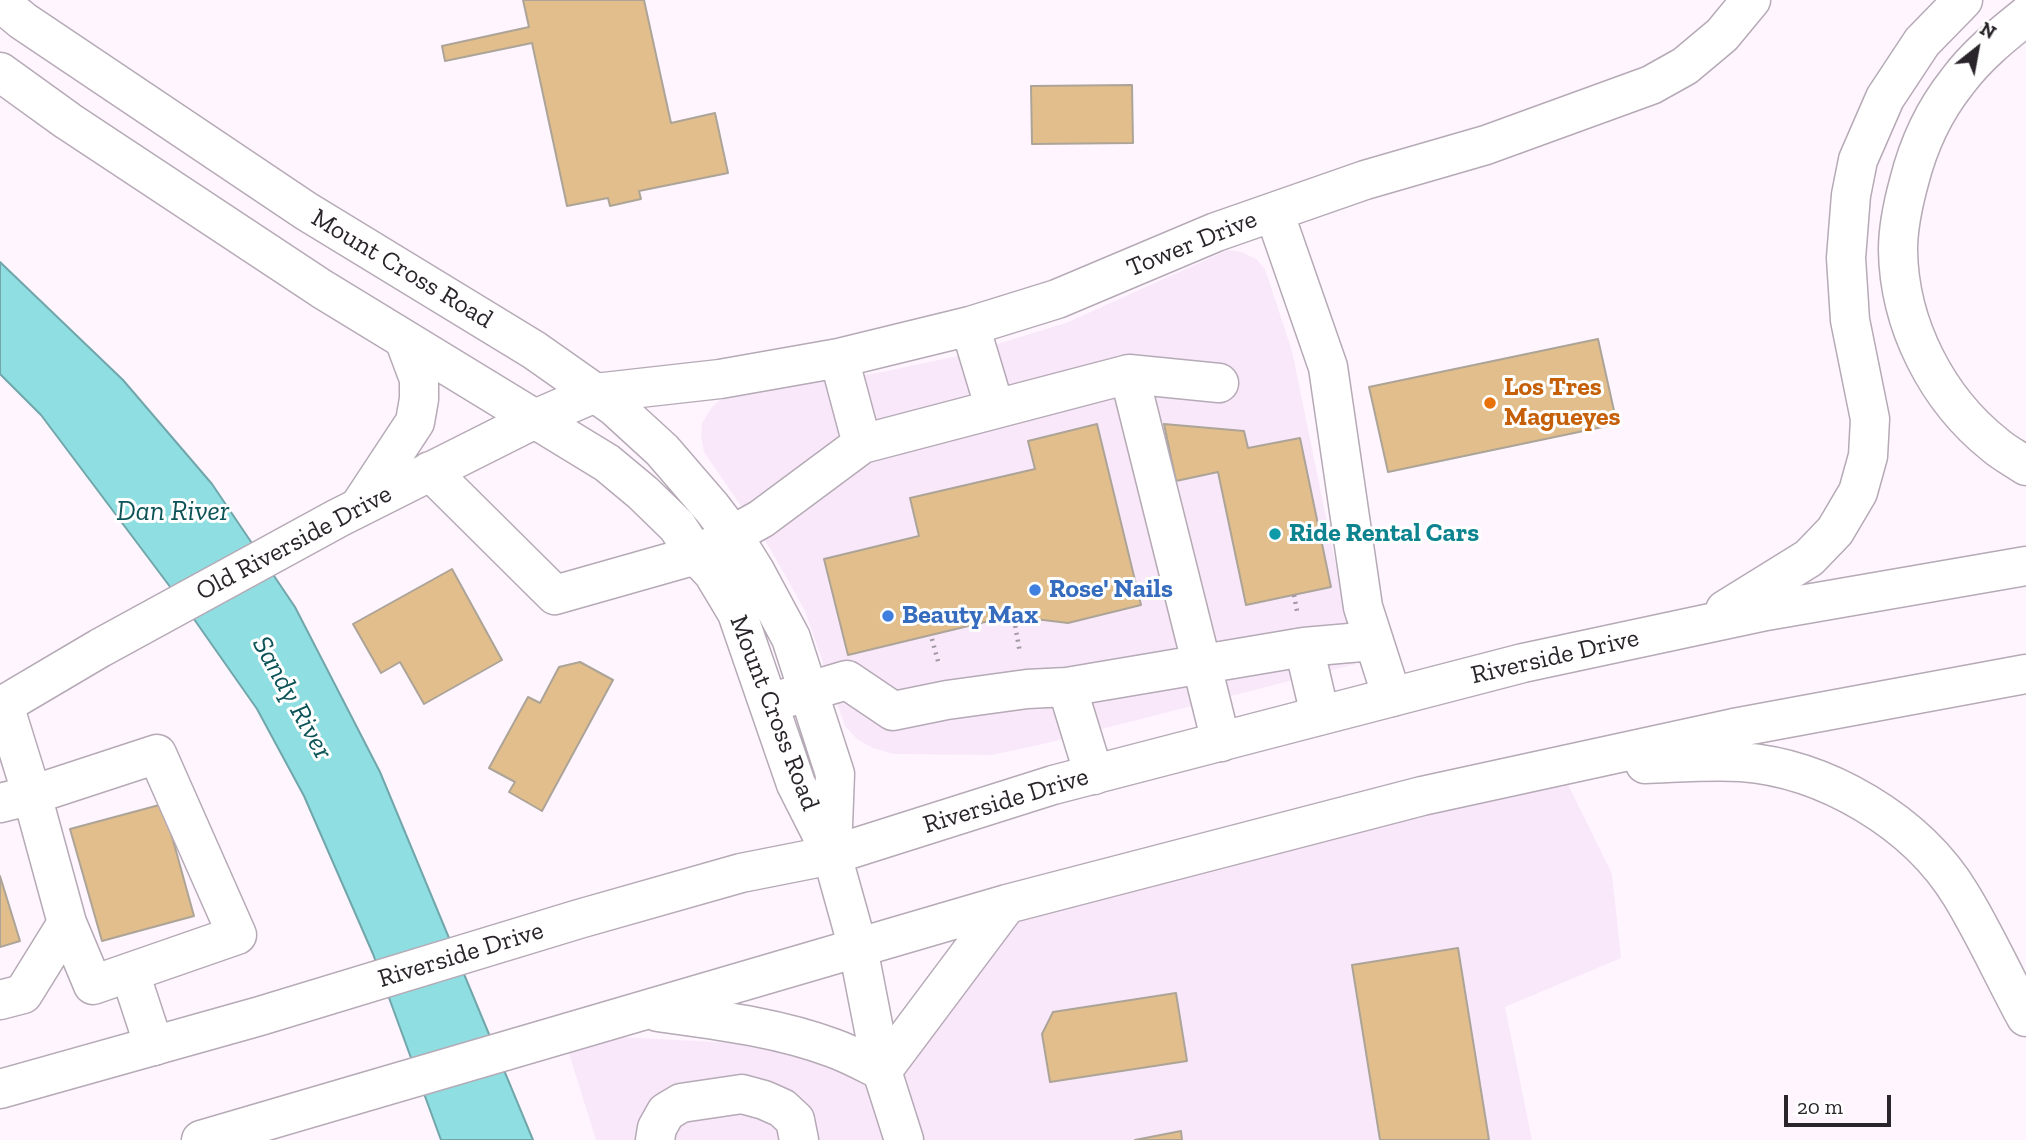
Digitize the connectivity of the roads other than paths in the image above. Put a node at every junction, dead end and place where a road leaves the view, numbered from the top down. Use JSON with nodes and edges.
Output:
{"nodes":[{"id":1,"x":1751,"y":0,"type":"edge"},
{"id":2,"x":1963,"y":0,"type":"edge"},
{"id":3,"x":0,"y":2,"type":"edge"},
{"id":4,"x":2026,"y":16,"type":"edge"},
{"id":5,"x":0,"y":72,"type":"edge"},
{"id":6,"x":1274,"y":212,"type":"junction"},
{"id":7,"x":970,"y":326,"type":"junction"},
{"id":8,"x":404,"y":339,"type":"junction"},
{"id":9,"x":838,"y":358,"type":"junction"},
{"id":10,"x":1129,"y":374,"type":"junction"},
{"id":11,"x":1219,"y":383,"type":"dead end"},
{"id":12,"x":595,"y":393,"type":"junction"},
{"id":13,"x":995,"y":409,"type":"junction"},
{"id":14,"x":535,"y":419,"type":"junction"},
{"id":15,"x":862,"y":444,"type":"junction"},
{"id":16,"x":2026,"y":466,"type":"edge"},
{"id":17,"x":430,"y":471,"type":"junction"},
{"id":18,"x":348,"y":513,"type":"junction"},
{"id":19,"x":732,"y":534,"type":"junction"},
{"id":20,"x":696,"y":555,"type":"junction"},
{"id":21,"x":2026,"y":566,"type":"edge"},
{"id":22,"x":1702,"y":624,"type":"junction"},
{"id":23,"x":1373,"y":641,"type":"junction"},
{"id":24,"x":1304,"y":647,"type":"junction"},
{"id":25,"x":1201,"y":663,"type":"junction"},
{"id":26,"x":2026,"y":674,"type":"edge"},
{"id":27,"x":1067,"y":687,"type":"junction"},
{"id":28,"x":808,"y":692,"type":"junction"},
{"id":29,"x":1392,"y":697,"type":"junction"},
{"id":30,"x":769,"y":703,"type":"junction"},
{"id":31,"x":2,"y":706,"type":"edge"},
{"id":32,"x":1320,"y":715,"type":"junction"},
{"id":33,"x":1221,"y":741,"type":"junction"},
{"id":34,"x":1559,"y":766,"type":"junction"},
{"id":35,"x":1094,"y":775,"type":"junction"},
{"id":36,"x":16,"y":799,"type":"edge"},
{"id":37,"x":832,"y":855,"type":"junction"},
{"id":38,"x":1007,"y":904,"type":"junction"},
{"id":39,"x":67,"y":923,"type":"junction"},
{"id":40,"x":858,"y":947,"type":"junction"},
{"id":41,"x":130,"y":973,"type":"junction"},
{"id":42,"x":0,"y":1000,"type":"edge"},
{"id":43,"x":642,"y":1010,"type":"junction"},
{"id":44,"x":2026,"y":1017,"type":"edge"},
{"id":45,"x":154,"y":1046,"type":"junction"},
{"id":46,"x":882,"y":1071,"type":"junction"},
{"id":47,"x":0,"y":1089,"type":"edge"},
{"id":48,"x":201,"y":1140,"type":"edge"},
{"id":49,"x":655,"y":1140,"type":"edge"},
{"id":50,"x":799,"y":1140,"type":"edge"},
{"id":51,"x":904,"y":1140,"type":"edge"}],
"edges":[{"from":1,"to":6,"type":"main road","name":"Tower Drive"},
{"from":2,"to":22,"type":"main road"},
{"from":3,"to":12,"type":"main road","name":"Mount Cross Road"},
{"from":4,"to":16,"type":"main road"},
{"from":5,"to":8,"type":"main road","name":"Mount Cross Road"},
{"from":6,"to":7,"type":"main road","name":"Tower Drive"},
{"from":6,"to":23,"type":"main road"},
{"from":7,"to":9,"type":"main road","name":"Tower Drive"},
{"from":7,"to":13,"type":"main road"},
{"from":8,"to":14,"type":"main road","name":"Mount Cross Road"},
{"from":8,"to":18,"type":"main road"},
{"from":9,"to":12,"type":"main road","name":"Tower Drive"},
{"from":9,"to":15,"type":"main road"},
{"from":10,"to":11,"type":"main road"},
{"from":10,"to":13,"type":"main road"},
{"from":10,"to":25,"type":"main road"},
{"from":12,"to":14,"type":"main road","name":"Old Riverside Drive"},
{"from":12,"to":19,"type":"main road","name":"Mount Cross Road"},
{"from":13,"to":15,"type":"main road"},
{"from":14,"to":17,"type":"main road","name":"Old Riverside Drive"},
{"from":14,"to":20,"type":"main road","name":"Mount Cross Road"},
{"from":15,"to":19,"type":"main road"},
{"from":17,"to":18,"type":"main road","name":"Old Riverside Drive"},
{"from":17,"to":20,"type":"main road"},
{"from":18,"to":31,"type":"main road","name":"Old Riverside Drive"},
{"from":19,"to":20,"type":"main road"},
{"from":19,"to":28,"type":"main road","name":"Mount Cross Road"},
{"from":20,"to":30,"type":"main road","name":"Mount Cross Road"},
{"from":21,"to":22,"type":"main road","name":"Riverside Drive"},
{"from":22,"to":29,"type":"main road","name":"Riverside Drive"},
{"from":23,"to":24,"type":"main road"},
{"from":23,"to":29,"type":"main road"},
{"from":24,"to":25,"type":"main road"},
{"from":24,"to":32,"type":"main road"},
{"from":25,"to":27,"type":"main road"},
{"from":25,"to":33,"type":"main road"},
{"from":26,"to":34,"type":"main road"},
{"from":27,"to":28,"type":"main road"},
{"from":27,"to":35,"type":"main road"},
{"from":28,"to":30,"type":"main road"},
{"from":28,"to":37,"type":"main road","name":"Mount Cross Road"},
{"from":29,"to":32,"type":"main road","name":"Riverside Drive"},
{"from":30,"to":37,"type":"main road","name":"Mount Cross Road"},
{"from":31,"to":36,"type":"main road"},
{"from":32,"to":33,"type":"main road","name":"Riverside Drive"},
{"from":33,"to":35,"type":"main road","name":"Riverside Drive"},
{"from":34,"to":38,"type":"main road"},
{"from":34,"to":44,"type":"main road"},
{"from":35,"to":37,"type":"main road","name":"Riverside Drive"},
{"from":36,"to":39,"type":"main road"},
{"from":36,"to":41,"type":"main road"},
{"from":37,"to":40,"type":"main road"},
{"from":37,"to":45,"type":"main road","name":"Riverside Drive"},
{"from":38,"to":40,"type":"main road"},
{"from":38,"to":46,"type":"main road"},
{"from":39,"to":41,"type":"main road"},
{"from":39,"to":42,"type":"main road"},
{"from":40,"to":43,"type":"main road"},
{"from":40,"to":46,"type":"main road"},
{"from":41,"to":45,"type":"main road"},
{"from":43,"to":46,"type":"main road"},
{"from":43,"to":48,"type":"main road"},
{"from":45,"to":47,"type":"main road","name":"Riverside Drive"},
{"from":46,"to":51,"type":"main road"},
{"from":49,"to":50,"type":"main road"}]}
